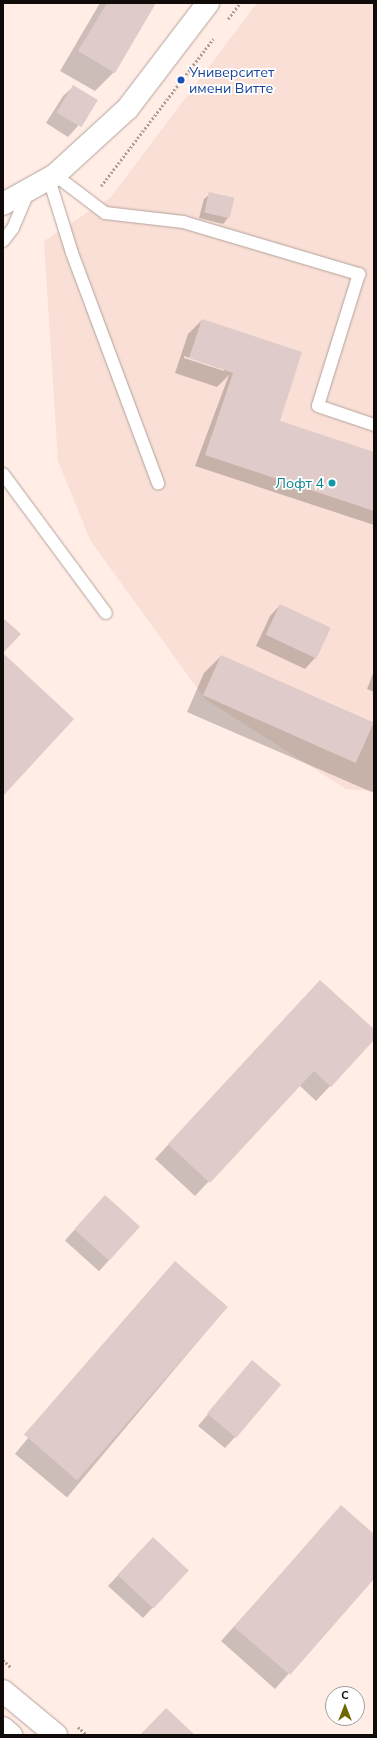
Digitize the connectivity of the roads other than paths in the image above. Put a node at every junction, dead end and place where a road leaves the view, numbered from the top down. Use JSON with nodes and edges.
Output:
{"nodes":[{"id":1,"x":208,"y":3,"type":"edge"},
{"id":2,"x":52,"y":177,"type":"junction"},
{"id":3,"x":28,"y":192,"type":"junction"},
{"id":4,"x":3,"y":204,"type":"edge"},
{"id":5,"x":3,"y":240,"type":"edge"},
{"id":6,"x":374,"y":425,"type":"edge"},
{"id":7,"x":3,"y":474,"type":"edge"},
{"id":8,"x":158,"y":483,"type":"dead end"},
{"id":9,"x":106,"y":613,"type":"dead end"},
{"id":10,"x":3,"y":1691,"type":"edge"},
{"id":11,"x":3,"y":1728,"type":"edge"},
{"id":12,"x":11,"y":1735,"type":"edge"},
{"id":13,"x":56,"y":1735,"type":"edge"}],
"edges":[{"from":1,"to":2,"type":"street"},
{"from":2,"to":3,"type":"street"},
{"from":2,"to":6,"type":"lane"},
{"from":2,"to":8,"type":"lane"},
{"from":3,"to":4,"type":"street"},
{"from":3,"to":5,"type":"lane"},
{"from":7,"to":9,"type":"lane"},
{"from":10,"to":13,"type":"street"},
{"from":11,"to":12,"type":"street"}]}
